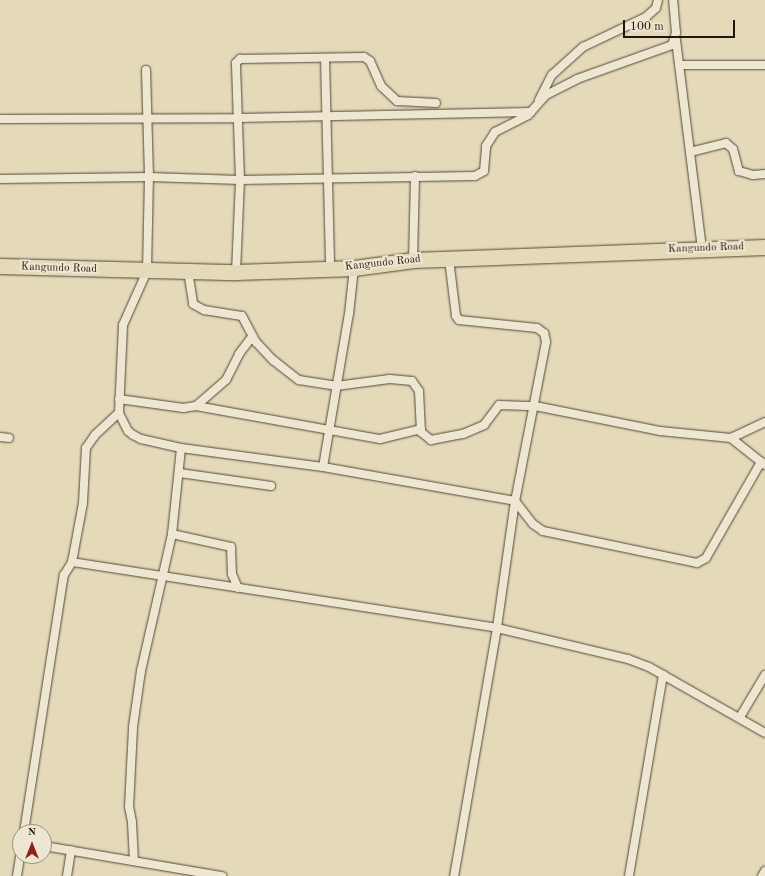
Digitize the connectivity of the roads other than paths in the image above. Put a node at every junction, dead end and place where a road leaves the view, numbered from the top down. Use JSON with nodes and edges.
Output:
{"nodes":[{"id":1,"x":658,"y":0,"type":"edge"},
{"id":2,"x":673,"y":0,"type":"edge"},
{"id":3,"x":676,"y":40,"type":"junction"},
{"id":4,"x":325,"y":58,"type":"junction"},
{"id":5,"x":679,"y":65,"type":"junction"},
{"id":6,"x":765,"y":65,"type":"edge"},
{"id":7,"x":146,"y":70,"type":"dead end"},
{"id":8,"x":396,"y":101,"type":"junction"},
{"id":9,"x":539,"y":101,"type":"junction"},
{"id":10,"x":436,"y":103,"type":"dead end"},
{"id":11,"x":532,"y":112,"type":"junction"},
{"id":12,"x":401,"y":114,"type":"junction"},
{"id":13,"x":327,"y":116,"type":"junction"},
{"id":14,"x":148,"y":118,"type":"junction"},
{"id":15,"x":238,"y":118,"type":"junction"},
{"id":16,"x":0,"y":119,"type":"edge"},
{"id":17,"x":690,"y":152,"type":"junction"},
{"id":18,"x":765,"y":174,"type":"edge"},
{"id":19,"x":415,"y":176,"type":"junction"},
{"id":20,"x":149,"y":177,"type":"junction"},
{"id":21,"x":326,"y":177,"type":"junction"},
{"id":22,"x":0,"y":179,"type":"edge"},
{"id":23,"x":240,"y":180,"type":"junction"},
{"id":24,"x":765,"y":247,"type":"edge"},
{"id":25,"x":702,"y":249,"type":"junction"},
{"id":26,"x":449,"y":259,"type":"junction"},
{"id":27,"x":413,"y":260,"type":"junction"},
{"id":28,"x":0,"y":266,"type":"edge"},
{"id":29,"x":330,"y":268,"type":"junction"},
{"id":30,"x":354,"y":268,"type":"junction"},
{"id":31,"x":147,"y":271,"type":"junction"},
{"id":32,"x":188,"y":271,"type":"junction"},
{"id":33,"x":236,"y":272,"type":"junction"},
{"id":34,"x":252,"y":337,"type":"junction"},
{"id":35,"x":336,"y":386,"type":"junction"},
{"id":36,"x":119,"y":399,"type":"junction"},
{"id":37,"x":196,"y":406,"type":"junction"},
{"id":38,"x":535,"y":406,"type":"junction"},
{"id":39,"x":119,"y":413,"type":"junction"},
{"id":40,"x":765,"y":422,"type":"edge"},
{"id":41,"x":421,"y":429,"type":"junction"},
{"id":42,"x":329,"y":430,"type":"junction"},
{"id":43,"x":0,"y":437,"type":"edge"},
{"id":44,"x":9,"y":438,"type":"dead end"},
{"id":45,"x":731,"y":438,"type":"junction"},
{"id":46,"x":181,"y":448,"type":"junction"},
{"id":47,"x":763,"y":464,"type":"edge"},
{"id":48,"x":323,"y":467,"type":"junction"},
{"id":49,"x":180,"y":474,"type":"junction"},
{"id":50,"x":271,"y":486,"type":"dead end"},
{"id":51,"x":515,"y":501,"type":"junction"},
{"id":52,"x":172,"y":534,"type":"junction"},
{"id":53,"x":72,"y":562,"type":"junction"},
{"id":54,"x":164,"y":576,"type":"junction"},
{"id":55,"x":238,"y":588,"type":"junction"},
{"id":56,"x":497,"y":628,"type":"junction"},
{"id":57,"x":663,"y":675,"type":"junction"},
{"id":58,"x":765,"y":675,"type":"edge"},
{"id":59,"x":740,"y":718,"type":"junction"},
{"id":60,"x":765,"y":733,"type":"edge"},
{"id":61,"x":25,"y":824,"type":"edge"},
{"id":62,"x":52,"y":847,"type":"edge"},
{"id":63,"x":71,"y":850,"type":"junction"},
{"id":64,"x":134,"y":861,"type":"junction"},
{"id":65,"x":19,"y":864,"type":"edge"},
{"id":66,"x":765,"y":871,"type":"edge"},
{"id":67,"x":17,"y":876,"type":"edge"},
{"id":68,"x":67,"y":876,"type":"edge"},
{"id":69,"x":222,"y":876,"type":"edge"},
{"id":70,"x":454,"y":876,"type":"edge"},
{"id":71,"x":629,"y":876,"type":"edge"},
{"id":72,"x":762,"y":876,"type":"edge"}],
"edges":[{"from":1,"to":9,"type":"street"},
{"from":2,"to":3,"type":"street"},
{"from":3,"to":5,"type":"street"},
{"from":3,"to":9,"type":"street"},
{"from":4,"to":8,"type":"street"},
{"from":4,"to":13,"type":"street"},
{"from":4,"to":15,"type":"street"},
{"from":5,"to":6,"type":"street"},
{"from":5,"to":17,"type":"street"},
{"from":7,"to":14,"type":"street"},
{"from":8,"to":10,"type":"street"},
{"from":8,"to":12,"type":"street"},
{"from":9,"to":11,"type":"street"},
{"from":11,"to":12,"type":"street"},
{"from":11,"to":19,"type":"street"},
{"from":12,"to":13,"type":"street"},
{"from":13,"to":15,"type":"street"},
{"from":13,"to":21,"type":"street"},
{"from":14,"to":15,"type":"street"},
{"from":14,"to":16,"type":"street"},
{"from":14,"to":20,"type":"street"},
{"from":15,"to":23,"type":"street"},
{"from":17,"to":18,"type":"street"},
{"from":17,"to":25,"type":"street"},
{"from":19,"to":21,"type":"street"},
{"from":19,"to":27,"type":"street"},
{"from":20,"to":22,"type":"street"},
{"from":20,"to":23,"type":"street"},
{"from":20,"to":31,"type":"street"},
{"from":21,"to":23,"type":"street"},
{"from":21,"to":29,"type":"street"},
{"from":23,"to":33,"type":"street"},
{"from":24,"to":25,"type":"highway","name":"Kangundo Road"},
{"from":25,"to":26,"type":"highway","name":"Kangundo Road"},
{"from":26,"to":27,"type":"highway","name":"Kangundo Road"},
{"from":26,"to":38,"type":"street"},
{"from":27,"to":30,"type":"highway","name":"Kangundo Road"},
{"from":28,"to":31,"type":"highway","name":"Kangundo Road"},
{"from":29,"to":30,"type":"highway","name":"Kangundo Road"},
{"from":29,"to":33,"type":"highway","name":"Kangundo Road"},
{"from":30,"to":35,"type":"street"},
{"from":31,"to":32,"type":"highway","name":"Kangundo Road"},
{"from":31,"to":36,"type":"street"},
{"from":32,"to":33,"type":"highway","name":"Kangundo Road"},
{"from":32,"to":34,"type":"street"},
{"from":34,"to":35,"type":"street"},
{"from":34,"to":37,"type":"street"},
{"from":35,"to":41,"type":"street"},
{"from":35,"to":42,"type":"street"},
{"from":36,"to":37,"type":"street"},
{"from":36,"to":39,"type":"street"},
{"from":37,"to":42,"type":"street"},
{"from":38,"to":41,"type":"street"},
{"from":38,"to":45,"type":"street"},
{"from":38,"to":51,"type":"street"},
{"from":39,"to":46,"type":"street"},
{"from":39,"to":53,"type":"street"},
{"from":40,"to":45,"type":"street"},
{"from":41,"to":42,"type":"street"},
{"from":42,"to":48,"type":"street"},
{"from":43,"to":44,"type":"street"},
{"from":45,"to":47,"type":"street"},
{"from":46,"to":48,"type":"street"},
{"from":46,"to":49,"type":"street"},
{"from":47,"to":51,"type":"street"},
{"from":48,"to":51,"type":"street"},
{"from":49,"to":50,"type":"street"},
{"from":49,"to":52,"type":"street"},
{"from":51,"to":56,"type":"street"},
{"from":52,"to":54,"type":"street"},
{"from":52,"to":55,"type":"street"},
{"from":53,"to":54,"type":"street"},
{"from":53,"to":61,"type":"street"},
{"from":54,"to":55,"type":"street"},
{"from":54,"to":64,"type":"street"},
{"from":55,"to":56,"type":"street"},
{"from":56,"to":57,"type":"street"},
{"from":56,"to":70,"type":"street"},
{"from":57,"to":59,"type":"street"},
{"from":57,"to":71,"type":"street"},
{"from":58,"to":59,"type":"street"},
{"from":59,"to":60,"type":"street"},
{"from":62,"to":63,"type":"street"},
{"from":63,"to":64,"type":"street"},
{"from":63,"to":68,"type":"street"},
{"from":64,"to":69,"type":"street"},
{"from":65,"to":67,"type":"street"},
{"from":66,"to":72,"type":"street"}]}
